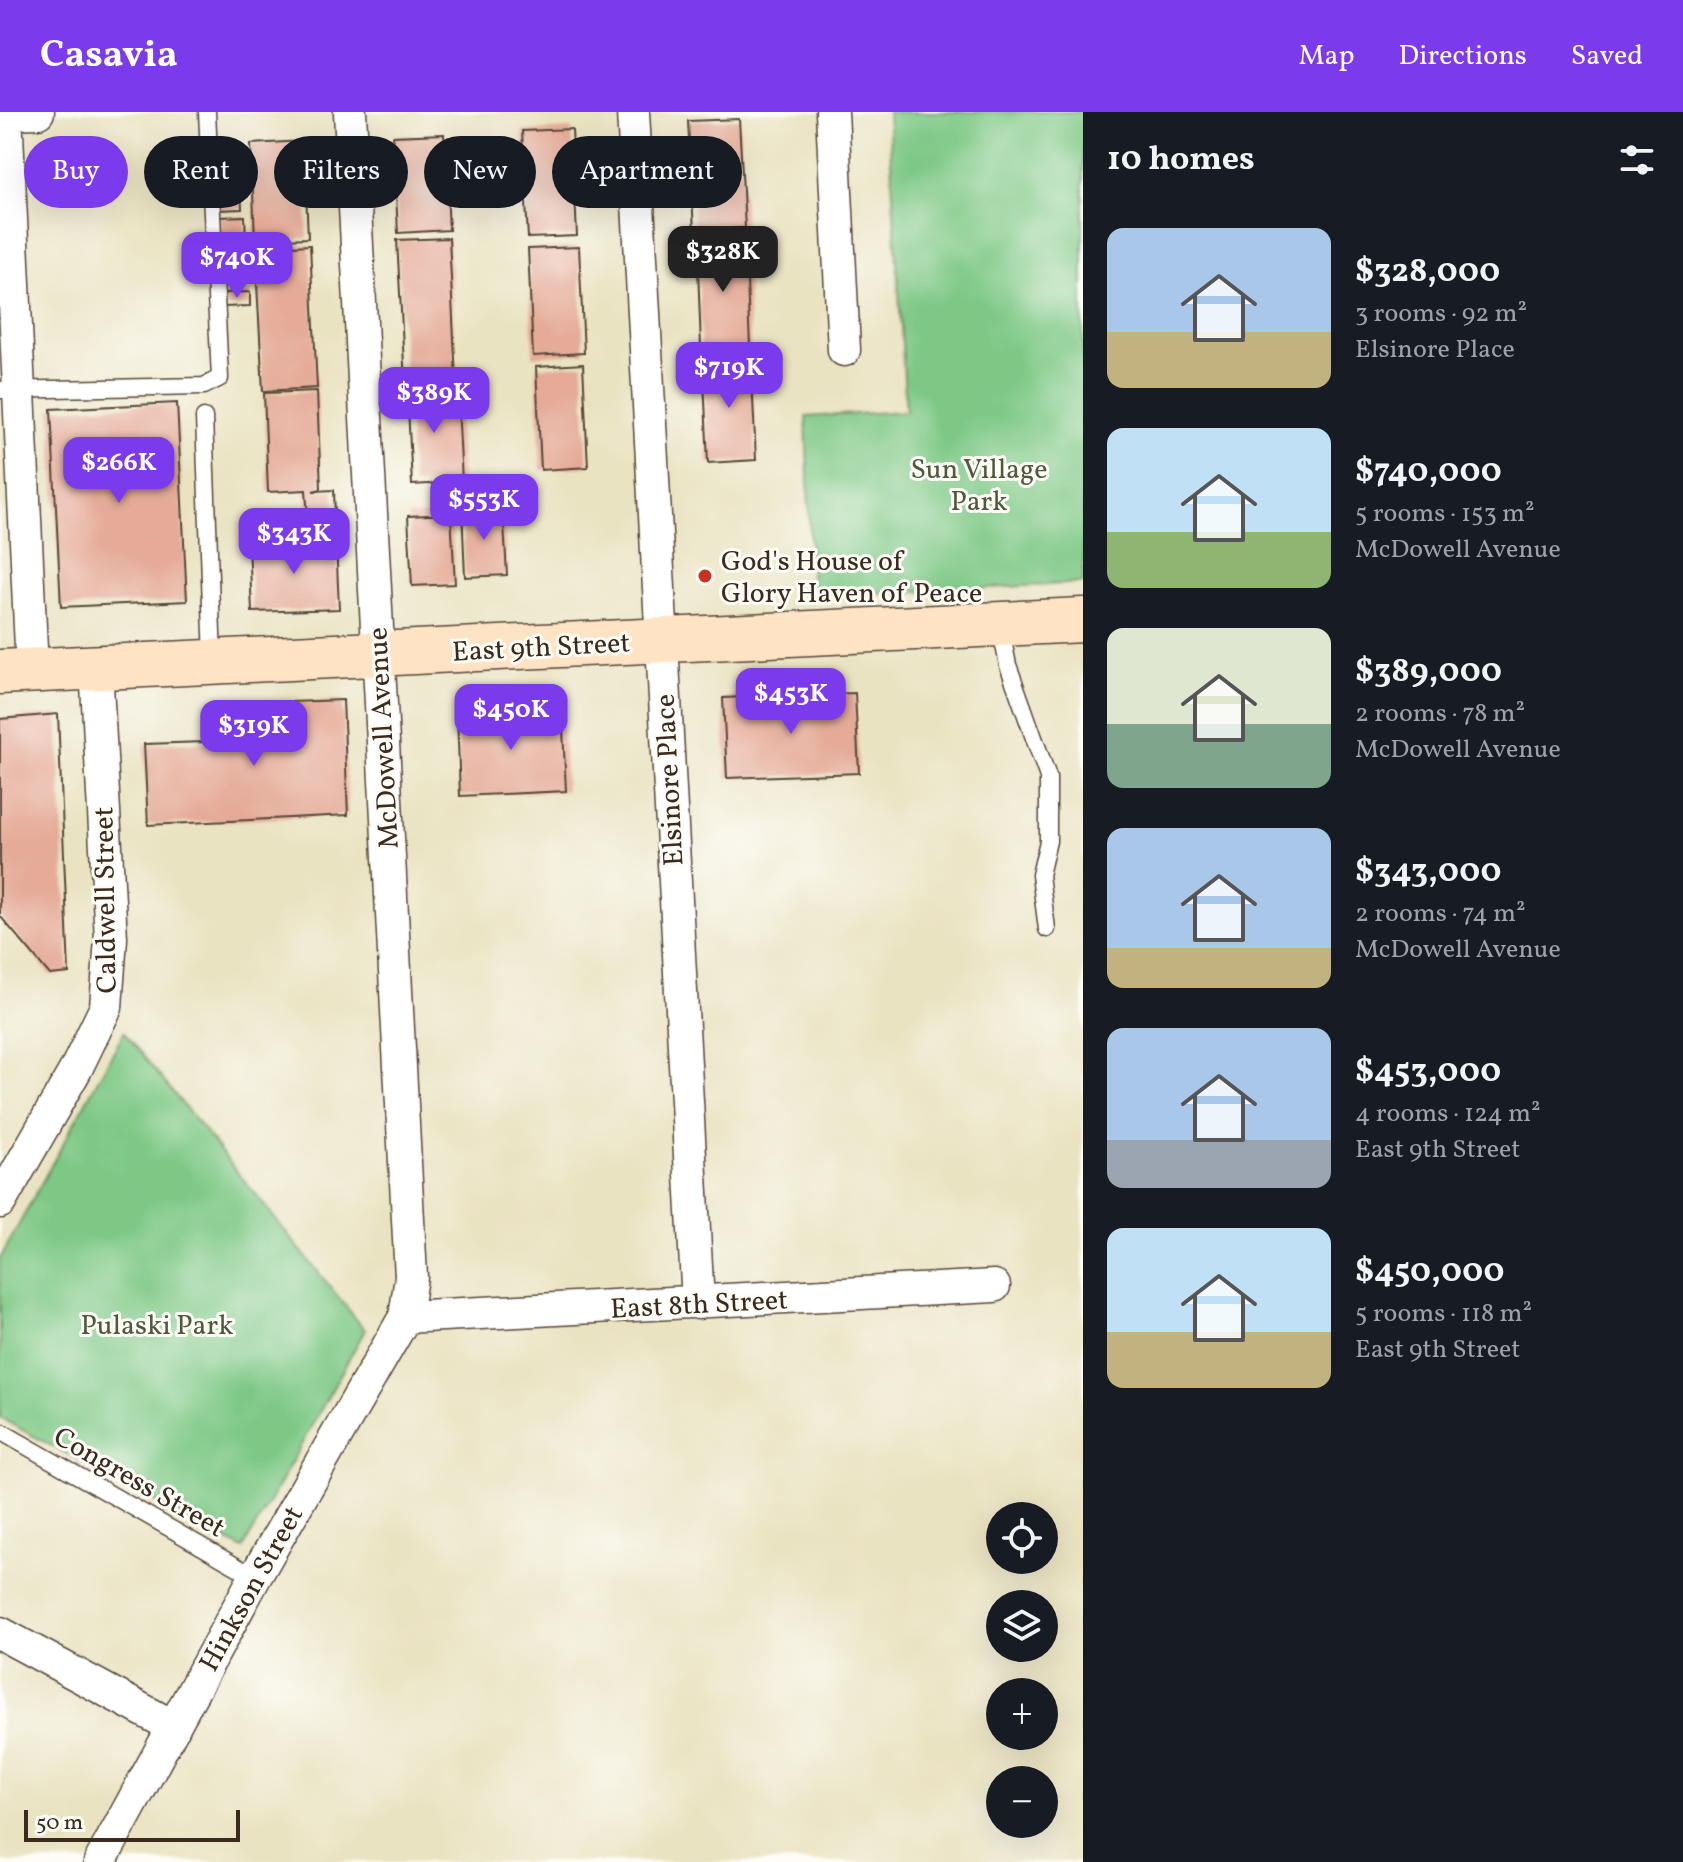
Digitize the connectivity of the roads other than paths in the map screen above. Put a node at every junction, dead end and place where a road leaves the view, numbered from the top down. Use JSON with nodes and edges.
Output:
{"nodes":[{"id":1,"x":38,"y":112,"type":"edge"},
{"id":2,"x":207,"y":112,"type":"edge"},
{"id":3,"x":350,"y":112,"type":"edge"},
{"id":4,"x":633,"y":112,"type":"edge"},
{"id":5,"x":832,"y":112,"type":"edge"},
{"id":6,"x":6,"y":113,"type":"edge"},
{"id":7,"x":7,"y":231,"type":"edge"},
{"id":8,"x":844,"y":350,"type":"dead end"},
{"id":9,"x":10,"y":391,"type":"edge"},
{"id":10,"x":204,"y":417,"type":"dead end"},
{"id":11,"x":1083,"y":620,"type":"edge"},
{"id":12,"x":999,"y":624,"type":"junction"},
{"id":13,"x":660,"y":640,"type":"junction"},
{"id":14,"x":377,"y":654,"type":"junction"},
{"id":15,"x":213,"y":662,"type":"junction"},
{"id":16,"x":96,"y":667,"type":"junction"},
{"id":17,"x":16,"y":671,"type":"edge"},
{"id":18,"x":1047,"y":929,"type":"dead end"},
{"id":19,"x":0,"y":1202,"type":"edge"},
{"id":20,"x":994,"y":1286,"type":"dead end"},
{"id":21,"x":698,"y":1303,"type":"junction"},
{"id":22,"x":405,"y":1317,"type":"junction"},
{"id":23,"x":0,"y":1431,"type":"edge"},
{"id":24,"x":255,"y":1577,"type":"junction"},
{"id":25,"x":0,"y":1633,"type":"edge"},
{"id":26,"x":174,"y":1727,"type":"junction"},
{"id":27,"x":100,"y":1862,"type":"edge"}],
"edges":[{"from":1,"to":6,"type":"street"},
{"from":2,"to":9,"type":"lane"},
{"from":3,"to":14,"type":"street","name":"McDowell Avenue"},
{"from":4,"to":13,"type":"street","name":"Elsinore Place"},
{"from":5,"to":8,"type":"street"},
{"from":6,"to":7,"type":"street"},
{"from":7,"to":9,"type":"street"},
{"from":9,"to":17,"type":"street"},
{"from":10,"to":15,"type":"lane"},
{"from":11,"to":12,"type":"street","name":"East 9th Street"},
{"from":12,"to":13,"type":"street","name":"East 9th Street"},
{"from":12,"to":18,"type":"lane"},
{"from":13,"to":14,"type":"street","name":"East 9th Street"},
{"from":13,"to":21,"type":"street","name":"Elsinore Place"},
{"from":14,"to":15,"type":"street","name":"East 9th Street"},
{"from":14,"to":22,"type":"street","name":"McDowell Avenue"},
{"from":15,"to":16,"type":"street","name":"East 9th Street"},
{"from":16,"to":17,"type":"street","name":"East 9th Street"},
{"from":16,"to":19,"type":"street","name":"Caldwell Street"},
{"from":20,"to":21,"type":"street","name":"East 8th Street"},
{"from":21,"to":22,"type":"street","name":"East 8th Street"},
{"from":22,"to":24,"type":"street","name":"Hinkson Street"},
{"from":23,"to":24,"type":"lane","name":"Congress Street"},
{"from":24,"to":26,"type":"street","name":"Hinkson Street"},
{"from":25,"to":26,"type":"street"},
{"from":26,"to":27,"type":"street","name":"Hinkson Street"}]}
